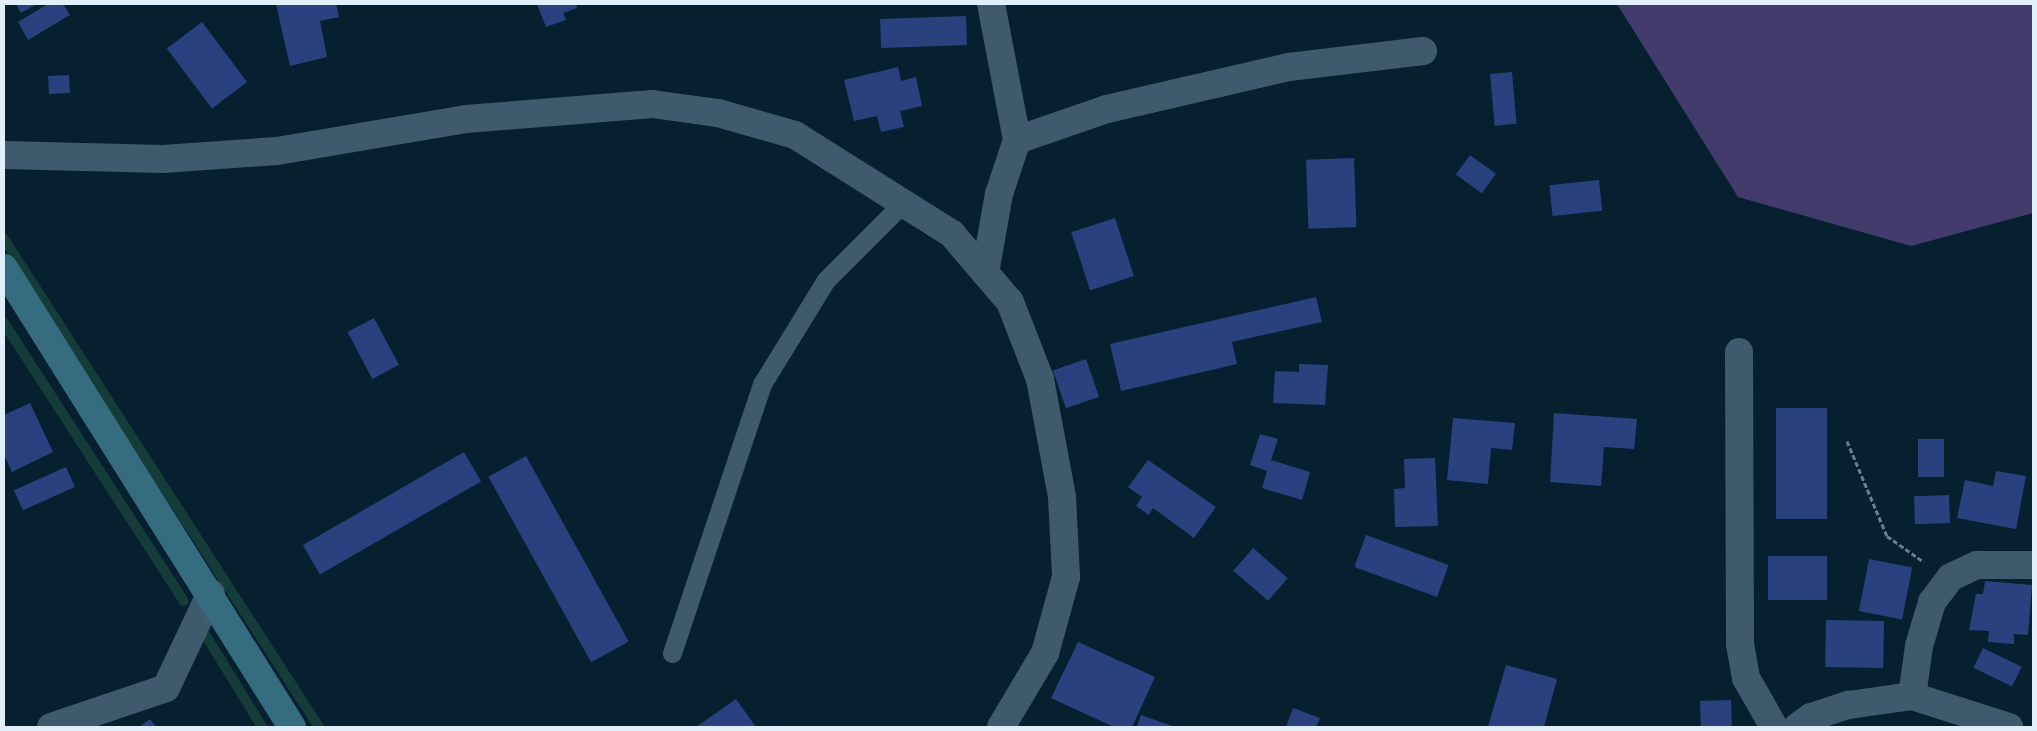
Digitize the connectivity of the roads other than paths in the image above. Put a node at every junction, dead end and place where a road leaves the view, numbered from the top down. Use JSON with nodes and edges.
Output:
{"nodes":[{"id":1,"x":991,"y":4,"type":"edge"},
{"id":2,"x":1423,"y":51,"type":"dead end"},
{"id":3,"x":1017,"y":140,"type":"junction"},
{"id":4,"x":4,"y":155,"type":"edge"},
{"id":5,"x":904,"y":202,"type":"junction"},
{"id":6,"x":4,"y":268,"type":"edge"},
{"id":7,"x":985,"y":273,"type":"junction"},
{"id":8,"x":1739,"y":352,"type":"dead end"},
{"id":9,"x":2033,"y":565,"type":"edge"},
{"id":10,"x":211,"y":593,"type":"junction"},
{"id":11,"x":672,"y":653,"type":"dead end"},
{"id":12,"x":1912,"y":696,"type":"junction"},
{"id":13,"x":51,"y":727,"type":"edge"},
{"id":14,"x":292,"y":727,"type":"edge"},
{"id":15,"x":1001,"y":727,"type":"edge"},
{"id":16,"x":1774,"y":727,"type":"edge"},
{"id":17,"x":1797,"y":727,"type":"edge"},
{"id":18,"x":2010,"y":727,"type":"edge"}],
"edges":[{"from":1,"to":3,"type":"street"},
{"from":2,"to":3,"type":"street"},
{"from":3,"to":7,"type":"street"},
{"from":4,"to":5,"type":"street"},
{"from":5,"to":7,"type":"street"},
{"from":5,"to":11,"type":"lane"},
{"from":6,"to":10,"type":"main road"},
{"from":7,"to":15,"type":"street"},
{"from":8,"to":16,"type":"street"},
{"from":9,"to":12,"type":"street"},
{"from":10,"to":13,"type":"street"},
{"from":10,"to":14,"type":"main road"},
{"from":12,"to":17,"type":"street"},
{"from":12,"to":18,"type":"street"}]}
